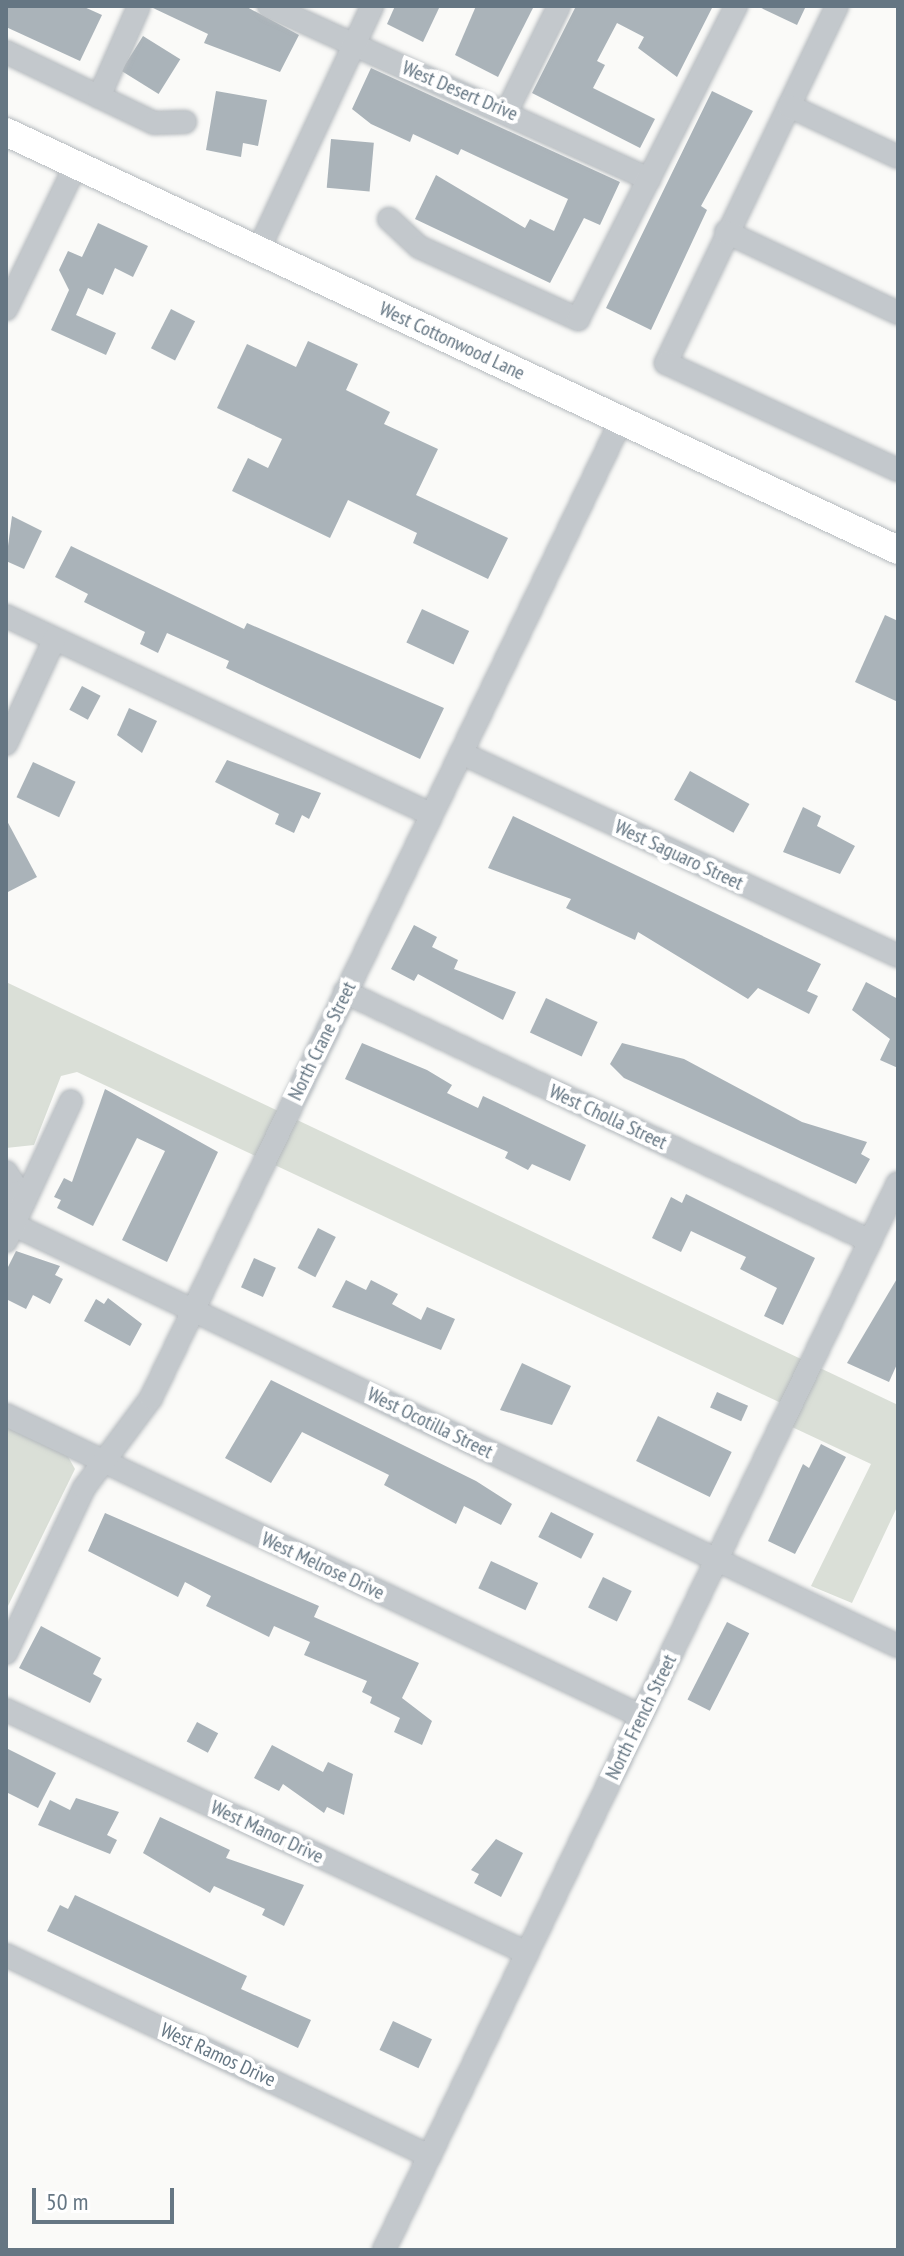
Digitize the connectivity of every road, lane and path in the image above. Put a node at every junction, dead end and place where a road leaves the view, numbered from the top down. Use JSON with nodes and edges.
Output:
{"nodes":[{"id":1,"x":139,"y":6,"type":"edge"},
{"id":2,"x":269,"y":6,"type":"edge"},
{"id":3,"x":372,"y":6,"type":"edge"},
{"id":4,"x":559,"y":6,"type":"edge"},
{"id":5,"x":736,"y":6,"type":"edge"},
{"id":6,"x":837,"y":6,"type":"edge"},
{"id":7,"x":351,"y":45,"type":"junction"},
{"id":8,"x":6,"y":52,"type":"edge"},
{"id":9,"x":99,"y":97,"type":"junction"},
{"id":10,"x":789,"y":106,"type":"junction"},
{"id":11,"x":507,"y":111,"type":"junction"},
{"id":12,"x":185,"y":122,"type":"dead end"},
{"id":13,"x":6,"y":132,"type":"edge"},
{"id":14,"x":898,"y":157,"type":"edge"},
{"id":15,"x":76,"y":165,"type":"junction"},
{"id":16,"x":649,"y":179,"type":"junction"},
{"id":17,"x":389,"y":219,"type":"dead end"},
{"id":18,"x":726,"y":232,"type":"junction"},
{"id":19,"x":258,"y":251,"type":"junction"},
{"id":20,"x":6,"y":309,"type":"edge"},
{"id":21,"x":898,"y":313,"type":"edge"},
{"id":22,"x":622,"y":419,"type":"junction"},
{"id":23,"x":898,"y":470,"type":"edge"},
{"id":24,"x":898,"y":550,"type":"edge"},
{"id":25,"x":6,"y":616,"type":"edge"},
{"id":26,"x":54,"y":640,"type":"junction"},
{"id":27,"x":6,"y":744,"type":"edge"},
{"id":28,"x":461,"y":753,"type":"junction"},
{"id":29,"x":431,"y":814,"type":"junction"},
{"id":30,"x":898,"y":956,"type":"edge"},
{"id":31,"x":345,"y":992,"type":"junction"},
{"id":32,"x":71,"y":1101,"type":"dead end"},
{"id":33,"x":6,"y":1172,"type":"edge"},
{"id":34,"x":898,"y":1183,"type":"edge"},
{"id":35,"x":10,"y":1233,"type":"edge"},
{"id":36,"x":870,"y":1241,"type":"junction"},
{"id":37,"x":192,"y":1308,"type":"junction"},
{"id":38,"x":6,"y":1415,"type":"edge"},
{"id":39,"x":107,"y":1464,"type":"junction"},
{"id":40,"x":716,"y":1562,"type":"junction"},
{"id":41,"x":898,"y":1646,"type":"edge"},
{"id":42,"x":6,"y":1653,"type":"edge"},
{"id":43,"x":6,"y":1710,"type":"edge"},
{"id":44,"x":641,"y":1716,"type":"junction"},
{"id":45,"x":527,"y":1953,"type":"junction"},
{"id":46,"x":6,"y":1955,"type":"edge"},
{"id":47,"x":430,"y":2156,"type":"junction"},
{"id":48,"x":384,"y":2250,"type":"edge"}],
"edges":[{"from":1,"to":9,"type":"street"},
{"from":2,"to":7,"type":"street","name":"West Desert Drive"},
{"from":3,"to":7,"type":"street"},
{"from":4,"to":11,"type":"street"},
{"from":5,"to":16,"type":"street"},
{"from":6,"to":10,"type":"street"},
{"from":7,"to":11,"type":"street","name":"West Desert Drive"},
{"from":7,"to":19,"type":"street"},
{"from":8,"to":9,"type":"street"},
{"from":9,"to":12,"type":"street"},
{"from":10,"to":14,"type":"street"},
{"from":10,"to":18,"type":"street"},
{"from":11,"to":16,"type":"street","name":"West Desert Drive"},
{"from":13,"to":15,"type":"main road","name":"West Cottonwood Lane"},
{"from":15,"to":19,"type":"main road","name":"West Cottonwood Lane"},
{"from":15,"to":20,"type":"street"},
{"from":16,"to":17,"type":"street"},
{"from":18,"to":21,"type":"street"},
{"from":18,"to":23,"type":"street"},
{"from":19,"to":22,"type":"main road","name":"West Cottonwood Lane"},
{"from":22,"to":24,"type":"main road","name":"West Cottonwood Lane"},
{"from":22,"to":28,"type":"street","name":"North Crane Street"},
{"from":25,"to":26,"type":"street"},
{"from":26,"to":27,"type":"street"},
{"from":26,"to":29,"type":"street"},
{"from":28,"to":29,"type":"street","name":"North Crane Street"},
{"from":28,"to":30,"type":"street","name":"West Saguaro Street"},
{"from":29,"to":31,"type":"street","name":"North Crane Street"},
{"from":31,"to":36,"type":"street","name":"West Cholla Street"},
{"from":31,"to":37,"type":"street","name":"North Crane Street"},
{"from":32,"to":35,"type":"street"},
{"from":33,"to":35,"type":"street"},
{"from":34,"to":36,"type":"street","name":"North French Street"},
{"from":35,"to":37,"type":"street","name":"West Ocotilla Street"},
{"from":36,"to":40,"type":"street","name":"North French Street"},
{"from":37,"to":39,"type":"street","name":"North Crane Street"},
{"from":37,"to":40,"type":"street","name":"West Ocotilla Street"},
{"from":38,"to":39,"type":"street","name":"West Melrose Drive"},
{"from":39,"to":42,"type":"street","name":"North Crane Street"},
{"from":39,"to":44,"type":"street","name":"West Melrose Drive"},
{"from":40,"to":41,"type":"street","name":"West Ocotilla Street"},
{"from":40,"to":44,"type":"street","name":"North French Street"},
{"from":43,"to":45,"type":"street","name":"West Manor Drive"},
{"from":44,"to":45,"type":"street","name":"North French Street"},
{"from":45,"to":47,"type":"street","name":"North French Street"},
{"from":46,"to":47,"type":"street","name":"West Ramos Drive"},
{"from":47,"to":48,"type":"street","name":"North French Street"}]}
